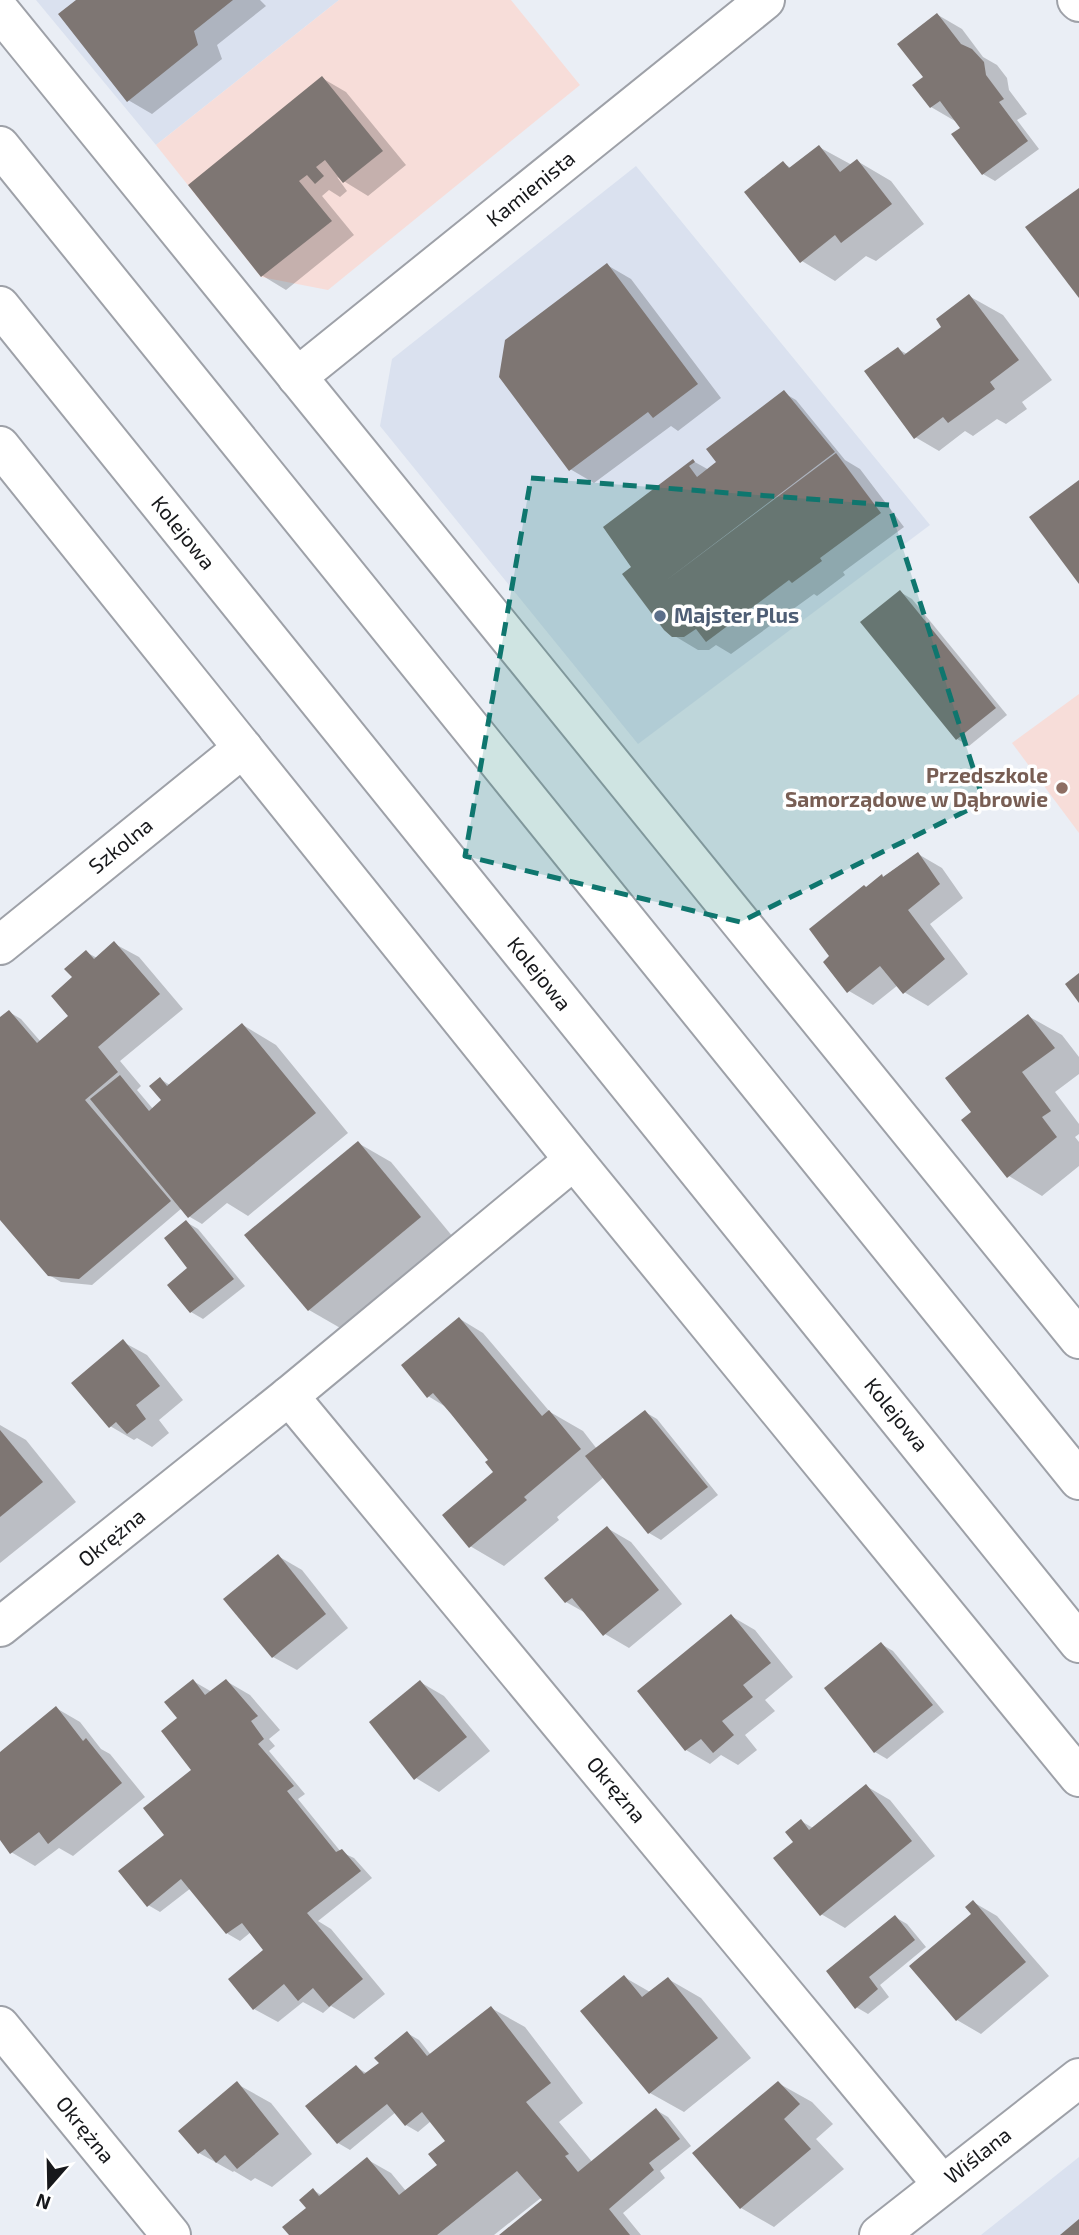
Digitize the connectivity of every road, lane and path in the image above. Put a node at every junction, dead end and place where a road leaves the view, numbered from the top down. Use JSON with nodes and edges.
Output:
{"nodes":[{"id":1,"x":765,"y":0,"type":"edge"},
{"id":2,"x":0,"y":11,"type":"edge"},
{"id":3,"x":0,"y":146,"type":"edge"},
{"id":4,"x":0,"y":306,"type":"edge"},
{"id":5,"x":297,"y":377,"type":"junction"},
{"id":6,"x":0,"y":446,"type":"edge"},
{"id":7,"x":243,"y":748,"type":"junction"},
{"id":8,"x":0,"y":945,"type":"edge"},
{"id":9,"x":574,"y":1160,"type":"junction"},
{"id":10,"x":1079,"y":1339,"type":"edge"},
{"id":11,"x":289,"y":1396,"type":"junction"},
{"id":12,"x":1079,"y":1480,"type":"edge"},
{"id":13,"x":0,"y":1627,"type":"edge"},
{"id":14,"x":1079,"y":1643,"type":"edge"},
{"id":15,"x":1079,"y":1777,"type":"edge"},
{"id":16,"x":0,"y":2025,"type":"edge"},
{"id":17,"x":1079,"y":2078,"type":"edge"},
{"id":18,"x":942,"y":2183,"type":"junction"},
{"id":19,"x":171,"y":2235,"type":"edge"},
{"id":20,"x":879,"y":2235,"type":"edge"}],
"edges":[{"from":1,"to":5,"type":"main road","name":"Kamienista"},
{"from":2,"to":5,"type":"main road"},
{"from":3,"to":12,"type":"main road"},
{"from":4,"to":14,"type":"main road","name":"Kolejowa"},
{"from":5,"to":10,"type":"main road"},
{"from":6,"to":7,"type":"main road"},
{"from":7,"to":8,"type":"main road","name":"Szkolna"},
{"from":7,"to":9,"type":"main road"},
{"from":9,"to":11,"type":"main road","name":"Okrężna"},
{"from":9,"to":15,"type":"main road"},
{"from":11,"to":13,"type":"main road","name":"Okrężna"},
{"from":11,"to":18,"type":"main road","name":"Okrężna"},
{"from":16,"to":19,"type":"main road","name":"Okrężna"},
{"from":17,"to":18,"type":"main road","name":"Wiślana"},
{"from":18,"to":20,"type":"main road","name":"Wiślana"}]}
